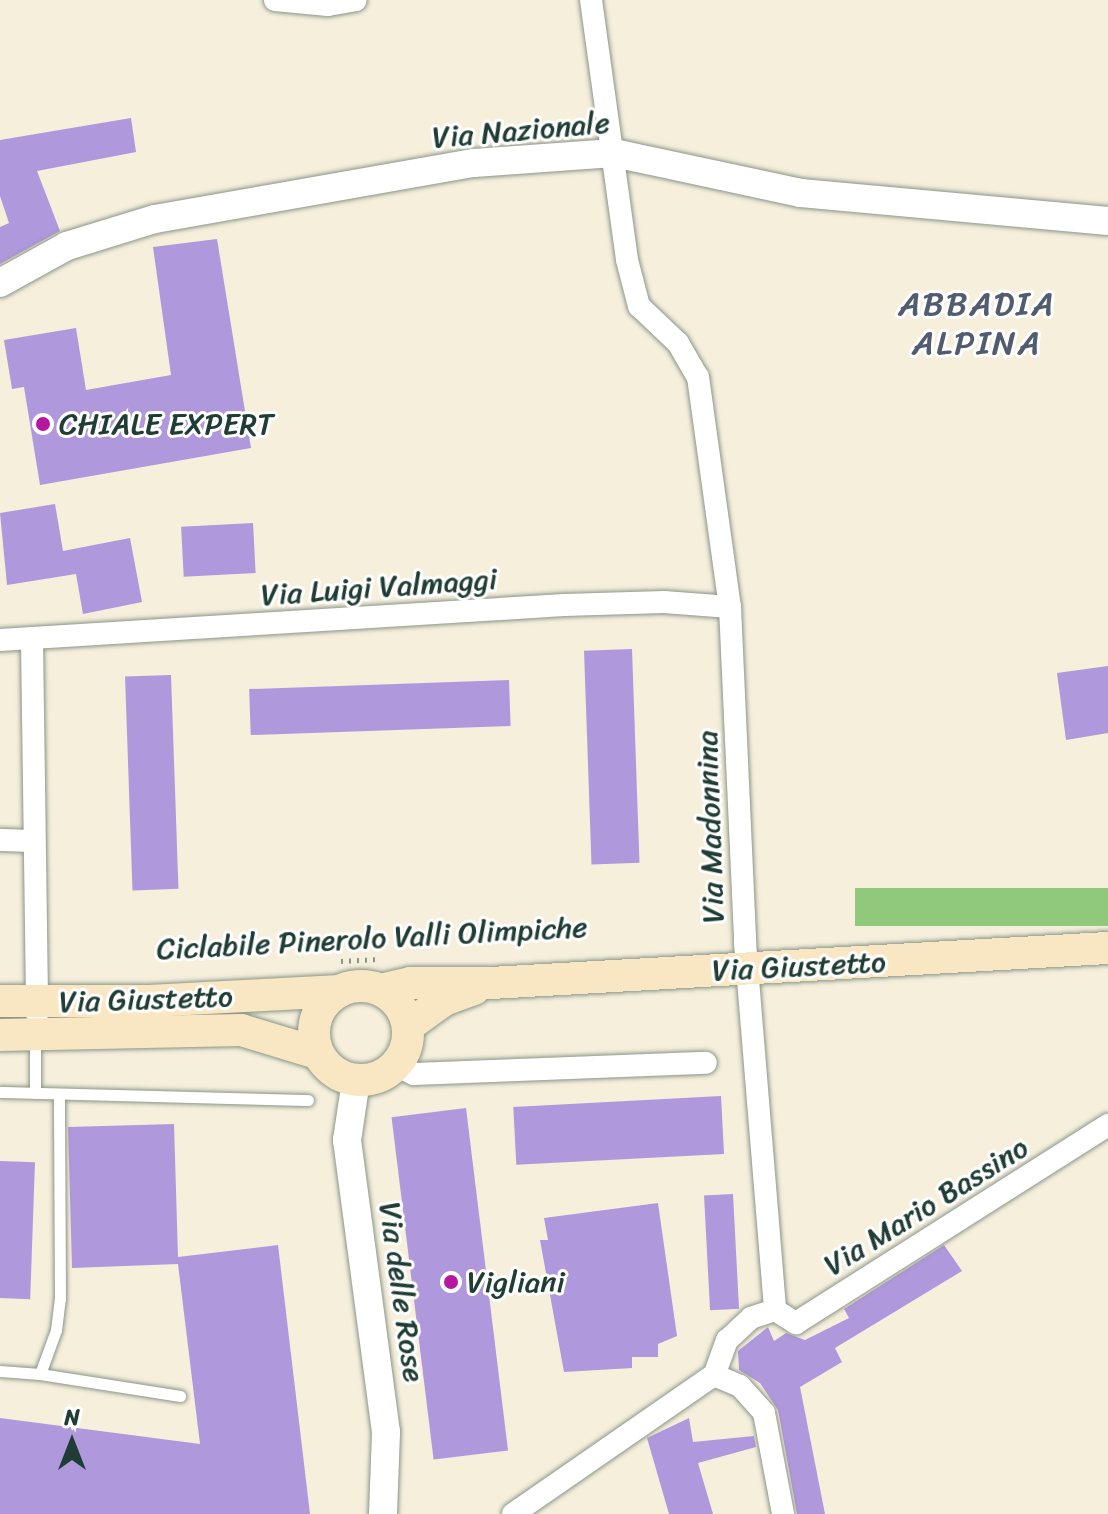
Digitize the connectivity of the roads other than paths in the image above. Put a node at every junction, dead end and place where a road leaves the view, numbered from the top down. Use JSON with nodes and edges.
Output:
{"nodes":[{"id":1,"x":275,"y":0,"type":"edge"},
{"id":2,"x":356,"y":0,"type":"edge"},
{"id":3,"x":591,"y":0,"type":"edge"},
{"id":4,"x":614,"y":153,"type":"junction"},
{"id":5,"x":1108,"y":221,"type":"edge"},
{"id":6,"x":0,"y":283,"type":"edge"},
{"id":7,"x":730,"y":607,"type":"junction"},
{"id":8,"x":0,"y":640,"type":"edge"},
{"id":9,"x":32,"y":641,"type":"junction"},
{"id":10,"x":0,"y":840,"type":"edge"},
{"id":11,"x":34,"y":841,"type":"junction"},
{"id":12,"x":1108,"y":948,"type":"edge"},
{"id":13,"x":750,"y":969,"type":"junction"},
{"id":14,"x":382,"y":974,"type":"junction"},
{"id":15,"x":338,"y":976,"type":"junction"},
{"id":16,"x":491,"y":983,"type":"junction"},
{"id":17,"x":0,"y":1001,"type":"edge"},
{"id":18,"x":39,"y":1002,"type":"junction"},
{"id":19,"x":408,"y":1026,"type":"junction"},
{"id":20,"x":0,"y":1035,"type":"edge"},
{"id":21,"x":35,"y":1035,"type":"junction"},
{"id":22,"x":317,"y":1053,"type":"junction"},
{"id":23,"x":706,"y":1063,"type":"dead end"},
{"id":24,"x":396,"y":1065,"type":"junction"},
{"id":25,"x":356,"y":1080,"type":"junction"},
{"id":26,"x":0,"y":1092,"type":"edge"},
{"id":27,"x":35,"y":1093,"type":"junction"},
{"id":28,"x":59,"y":1094,"type":"junction"},
{"id":29,"x":308,"y":1100,"type":"dead end"},
{"id":30,"x":1108,"y":1125,"type":"edge"},
{"id":31,"x":775,"y":1310,"type":"junction"},
{"id":32,"x":0,"y":1371,"type":"edge"},
{"id":33,"x":40,"y":1374,"type":"junction"},
{"id":34,"x":714,"y":1375,"type":"junction"},
{"id":35,"x":180,"y":1396,"type":"dead end"},
{"id":36,"x":386,"y":1432,"type":"junction"},
{"id":37,"x":383,"y":1514,"type":"edge"},
{"id":38,"x":398,"y":1514,"type":"edge"},
{"id":39,"x":513,"y":1514,"type":"edge"},
{"id":40,"x":783,"y":1514,"type":"edge"}],
"edges":[{"from":1,"to":2,"type":"street"},
{"from":3,"to":4,"type":"street","name":"Via Madonnina"},
{"from":4,"to":5,"type":"street","name":"Via Nazionale"},
{"from":4,"to":6,"type":"street","name":"Via Nazionale"},
{"from":4,"to":7,"type":"street","name":"Via Madonnina"},
{"from":7,"to":9,"type":"street","name":"Via Luigi Valmaggi"},
{"from":7,"to":13,"type":"street","name":"Via Madonnina"},
{"from":8,"to":9,"type":"street","name":"Via Luigi Valmaggi"},
{"from":9,"to":11,"type":"street"},
{"from":10,"to":11,"type":"street"},
{"from":11,"to":18,"type":"street"},
{"from":12,"to":13,"type":"main road","name":"Via Giustetto"},
{"from":13,"to":16,"type":"main road","name":"Via Giustetto"},
{"from":13,"to":31,"type":"street","name":"Via Madonnina"},
{"from":14,"to":15,"type":"main road"},
{"from":14,"to":16,"type":"main road","name":"Via Giustetto"},
{"from":14,"to":19,"type":"main road"},
{"from":15,"to":18,"type":"main road","name":"Via Giustetto"},
{"from":15,"to":22,"type":"main road"},
{"from":16,"to":19,"type":"main road","name":"Via Giustetto"},
{"from":17,"to":18,"type":"main road","name":"Via Giustetto"},
{"from":18,"to":21,"type":"street"},
{"from":19,"to":24,"type":"main road"},
{"from":20,"to":21,"type":"main road","name":"Via Giustetto"},
{"from":21,"to":22,"type":"main road","name":"Via Giustetto"},
{"from":21,"to":27,"type":"lane"},
{"from":22,"to":25,"type":"main road"},
{"from":23,"to":24,"type":"street"},
{"from":24,"to":25,"type":"main road"},
{"from":25,"to":36,"type":"street","name":"Via delle Rose"},
{"from":26,"to":27,"type":"lane"},
{"from":27,"to":28,"type":"lane"},
{"from":28,"to":29,"type":"lane"},
{"from":28,"to":33,"type":"lane"},
{"from":30,"to":31,"type":"street","name":"Via Mario Bassino"},
{"from":31,"to":34,"type":"street"},
{"from":32,"to":33,"type":"lane"},
{"from":33,"to":35,"type":"lane"},
{"from":34,"to":39,"type":"street"},
{"from":34,"to":40,"type":"street"},
{"from":36,"to":37,"type":"street","name":"Via delle Rose"},
{"from":36,"to":38,"type":"street"}]}
